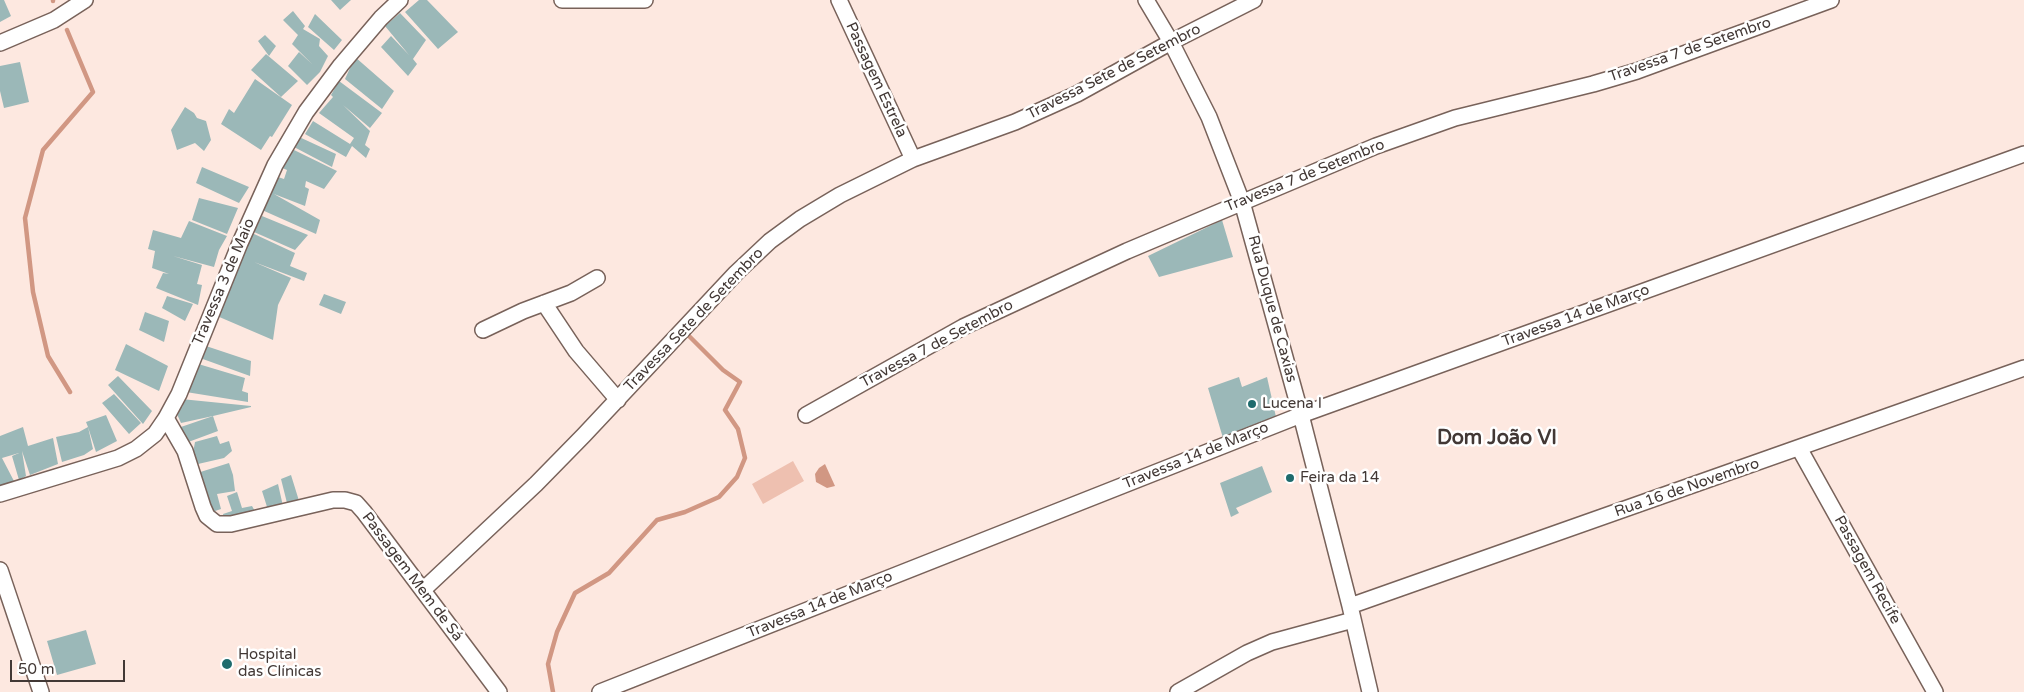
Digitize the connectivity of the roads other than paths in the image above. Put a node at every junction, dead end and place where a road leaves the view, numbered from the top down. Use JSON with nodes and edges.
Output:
{"nodes":[{"id":1,"x":85,"y":0,"type":"edge"},
{"id":2,"x":400,"y":0,"type":"edge"},
{"id":3,"x":562,"y":0,"type":"edge"},
{"id":4,"x":645,"y":0,"type":"edge"},
{"id":5,"x":839,"y":0,"type":"edge"},
{"id":6,"x":1146,"y":0,"type":"edge"},
{"id":7,"x":1254,"y":0,"type":"edge"},
{"id":8,"x":1831,"y":0,"type":"edge"},
{"id":9,"x":1171,"y":42,"type":"junction"},
{"id":10,"x":0,"y":43,"type":"edge"},
{"id":11,"x":2024,"y":154,"type":"edge"},
{"id":12,"x":912,"y":159,"type":"junction"},
{"id":13,"x":1242,"y":202,"type":"junction"},
{"id":14,"x":597,"y":278,"type":"dead end"},
{"id":15,"x":544,"y":303,"type":"junction"},
{"id":16,"x":483,"y":330,"type":"dead end"},
{"id":17,"x":2024,"y":368,"type":"edge"},
{"id":18,"x":618,"y":400,"type":"junction"},
{"id":19,"x":806,"y":415,"type":"dead end"},
{"id":20,"x":1301,"y":415,"type":"junction"},
{"id":21,"x":166,"y":418,"type":"junction"},
{"id":22,"x":1799,"y":448,"type":"junction"},
{"id":23,"x":0,"y":494,"type":"edge"},
{"id":24,"x":0,"y":570,"type":"edge"},
{"id":25,"x":423,"y":590,"type":"junction"},
{"id":26,"x":1352,"y":613,"type":"junction"},
{"id":27,"x":1932,"y":691,"type":"edge"},
{"id":28,"x":41,"y":692,"type":"edge"},
{"id":29,"x":499,"y":692,"type":"edge"},
{"id":30,"x":600,"y":692,"type":"edge"},
{"id":31,"x":1178,"y":692,"type":"edge"},
{"id":32,"x":1370,"y":692,"type":"edge"}],
"edges":[{"from":1,"to":10,"type":"street"},
{"from":2,"to":21,"type":"street","name":"Travessa 3 de Maio"},
{"from":3,"to":4,"type":"street"},
{"from":5,"to":12,"type":"street","name":"Passagem Estrela"},
{"from":6,"to":9,"type":"street","name":"Rua Duque de Caxias"},
{"from":7,"to":9,"type":"street","name":"Travessa Sete de Setembro"},
{"from":8,"to":13,"type":"street","name":"Travessa 7 de Setembro"},
{"from":9,"to":12,"type":"street","name":"Travessa Sete de Setembro"},
{"from":9,"to":13,"type":"street","name":"Rua Duque de Caxias"},
{"from":11,"to":20,"type":"street","name":"Travessa 14 de Março"},
{"from":12,"to":18,"type":"street","name":"Travessa Sete de Setembro"},
{"from":13,"to":19,"type":"street","name":"Travessa 7 de Setembro"},
{"from":13,"to":20,"type":"street","name":"Rua Duque de Caxias"},
{"from":14,"to":15,"type":"street"},
{"from":15,"to":16,"type":"street"},
{"from":15,"to":18,"type":"street"},
{"from":17,"to":22,"type":"street","name":"Rua 16 de Novembro"},
{"from":18,"to":25,"type":"street","name":"Travessa Sete de Setembro"},
{"from":20,"to":26,"type":"street","name":"Rua Duque de Caxias"},
{"from":20,"to":30,"type":"street","name":"Travessa 14 de Março"},
{"from":21,"to":23,"type":"street","name":"Travessa 3 de Maio"},
{"from":21,"to":25,"type":"street","name":"Passagem Mem de Sá"},
{"from":22,"to":26,"type":"street","name":"Rua 16 de Novembro"},
{"from":22,"to":27,"type":"street","name":"Passagem Recife"},
{"from":24,"to":28,"type":"street"},
{"from":25,"to":29,"type":"street","name":"Passagem Mem de Sá"},
{"from":26,"to":31,"type":"street","name":"Rua 16 de Novembro"},
{"from":26,"to":32,"type":"street","name":"Rua Duque de Caxias"}]}
